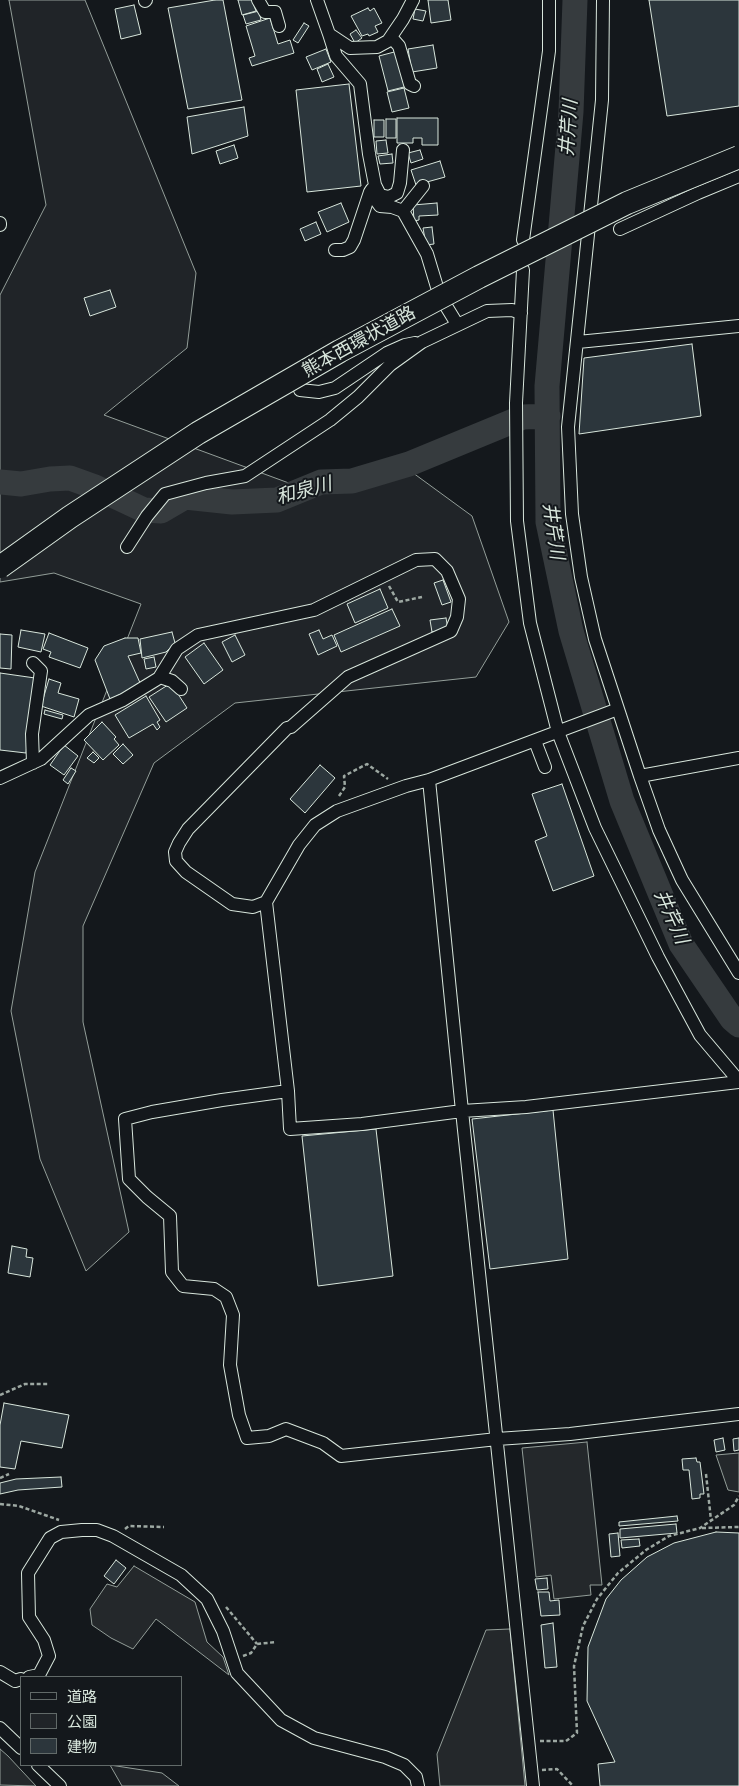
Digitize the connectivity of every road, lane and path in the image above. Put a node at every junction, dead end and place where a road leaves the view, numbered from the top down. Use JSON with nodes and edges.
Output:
{"nodes":[{"id":1,"x":258,"y":0,"type":"edge"},
{"id":2,"x":317,"y":0,"type":"edge"},
{"id":3,"x":413,"y":0,"type":"edge"},
{"id":4,"x":549,"y":0,"type":"edge"},
{"id":5,"x":602,"y":0,"type":"edge"},
{"id":6,"x":279,"y":26,"type":"dead end"},
{"id":7,"x":329,"y":34,"type":"junction"},
{"id":8,"x":390,"y":37,"type":"junction"},
{"id":9,"x":414,"y":86,"type":"dead end"},
{"id":10,"x":403,"y":150,"type":"dead end"},
{"id":11,"x":739,"y":157,"type":"edge"},
{"id":12,"x":739,"y":176,"type":"edge"},
{"id":13,"x":423,"y":186,"type":"dead end"},
{"id":14,"x":372,"y":189,"type":"junction"},
{"id":15,"x":403,"y":211,"type":"junction"},
{"id":16,"x":620,"y":229,"type":"dead end"},
{"id":17,"x":523,"y":240,"type":"dead end"},
{"id":18,"x":335,"y":250,"type":"dead end"},
{"id":19,"x":523,"y":270,"type":"dead end"},
{"id":20,"x":437,"y":286,"type":"dead end"},
{"id":21,"x":446,"y":306,"type":"dead end"},
{"id":22,"x":521,"y":313,"type":"junction"},
{"id":23,"x":456,"y":324,"type":"junction"},
{"id":24,"x":739,"y":326,"type":"edge"},
{"id":25,"x":422,"y":342,"type":"junction"},
{"id":26,"x":578,"y":342,"type":"junction"},
{"id":27,"x":300,"y":390,"type":"dead end"},
{"id":28,"x":127,"y":547,"type":"dead end"},
{"id":29,"x":0,"y":567,"type":"edge"},
{"id":30,"x":384,"y":576,"type":"junction"},
{"id":31,"x":422,"y":597,"type":"dead end"},
{"id":32,"x":33,"y":663,"type":"dead end"},
{"id":33,"x":160,"y":677,"type":"junction"},
{"id":34,"x":181,"y":690,"type":"dead end"},
{"id":35,"x":616,"y":709,"type":"junction"},
{"id":36,"x":558,"y":732,"type":"junction"},
{"id":37,"x":535,"y":741,"type":"junction"},
{"id":38,"x":739,"y":758,"type":"edge"},
{"id":39,"x":33,"y":763,"type":"junction"},
{"id":40,"x":545,"y":766,"type":"dead end"},
{"id":41,"x":640,"y":776,"type":"junction"},
{"id":42,"x":0,"y":778,"type":"edge"},
{"id":43,"x":429,"y":780,"type":"junction"},
{"id":44,"x":397,"y":790,"type":"junction"},
{"id":45,"x":324,"y":819,"type":"junction"},
{"id":46,"x":266,"y":902,"type":"junction"},
{"id":47,"x":739,"y":973,"type":"edge"},
{"id":48,"x":739,"y":1081,"type":"edge"},
{"id":49,"x":288,"y":1091,"type":"junction"},
{"id":50,"x":462,"y":1111,"type":"junction"},
{"id":51,"x":49,"y":1384,"type":"dead end"},
{"id":52,"x":0,"y":1395,"type":"edge"},
{"id":53,"x":739,"y":1414,"type":"edge"},
{"id":54,"x":497,"y":1439,"type":"junction"},
{"id":55,"x":9,"y":1474,"type":"dead end"},
{"id":56,"x":706,"y":1474,"type":"dead end"},
{"id":57,"x":0,"y":1478,"type":"edge"},
{"id":58,"x":739,"y":1496,"type":"edge"},
{"id":59,"x":0,"y":1504,"type":"edge"},
{"id":60,"x":711,"y":1520,"type":"junction"},
{"id":61,"x":65,"y":1522,"type":"dead end"},
{"id":62,"x":164,"y":1527,"type":"dead end"},
{"id":63,"x":700,"y":1528,"type":"junction"},
{"id":64,"x":739,"y":1528,"type":"edge"},
{"id":65,"x":113,"y":1536,"type":"junction"},
{"id":66,"x":276,"y":1642,"type":"dead end"},
{"id":67,"x":233,"y":1661,"type":"junction"},
{"id":68,"x":0,"y":1672,"type":"edge"},
{"id":69,"x":34,"y":1676,"type":"edge"},
{"id":70,"x":20,"y":1680,"type":"edge"},
{"id":71,"x":0,"y":1728,"type":"edge"},
{"id":72,"x":528,"y":1741,"type":"junction"},
{"id":73,"x":20,"y":1747,"type":"edge"},
{"id":74,"x":39,"y":1766,"type":"edge"},
{"id":75,"x":531,"y":1771,"type":"junction"},
{"id":76,"x":60,"y":1786,"type":"edge"},
{"id":77,"x":418,"y":1786,"type":"edge"},
{"id":78,"x":533,"y":1786,"type":"edge"},
{"id":79,"x":573,"y":1786,"type":"edge"}],
"edges":[{"from":1,"to":6,"type":"street"},
{"from":2,"to":7,"type":"street"},
{"from":3,"to":8,"type":"street"},
{"from":4,"to":17,"type":"street"},
{"from":5,"to":26,"type":"street"},
{"from":7,"to":8,"type":"street"},
{"from":7,"to":14,"type":"street"},
{"from":8,"to":9,"type":"street"},
{"from":10,"to":14,"type":"street"},
{"from":11,"to":29,"type":"highway","name":"熊本西環状道路","bridge":true},
{"from":12,"to":16,"type":"street"},
{"from":13,"to":15,"type":"street"},
{"from":14,"to":15,"type":"street"},
{"from":14,"to":18,"type":"street"},
{"from":15,"to":20,"type":"street"},
{"from":19,"to":22,"type":"street"},
{"from":21,"to":23,"type":"street"},
{"from":22,"to":23,"type":"street"},
{"from":22,"to":36,"type":"street"},
{"from":23,"to":25,"type":"street"},
{"from":24,"to":26,"type":"street"},
{"from":25,"to":27,"type":"street"},
{"from":25,"to":28,"type":"street"},
{"from":26,"to":35,"type":"street"},
{"from":30,"to":31,"type":"path"},
{"from":30,"to":33,"type":"street"},
{"from":30,"to":46,"type":"street"},
{"from":32,"to":39,"type":"street"},
{"from":33,"to":34,"type":"street"},
{"from":33,"to":39,"type":"street"},
{"from":35,"to":36,"type":"street"},
{"from":35,"to":41,"type":"street"},
{"from":36,"to":37,"type":"street"},
{"from":36,"to":48,"type":"street"},
{"from":37,"to":40,"type":"street"},
{"from":37,"to":43,"type":"street"},
{"from":38,"to":41,"type":"street"},
{"from":39,"to":42,"type":"street"},
{"from":41,"to":47,"type":"street"},
{"from":43,"to":44,"type":"street"},
{"from":43,"to":50,"type":"street"},
{"from":44,"to":45,"type":"street"},
{"from":44,"to":45,"type":"path"},
{"from":45,"to":46,"type":"street"},
{"from":46,"to":49,"type":"street"},
{"from":48,"to":50,"type":"street"},
{"from":49,"to":50,"type":"street"},
{"from":49,"to":54,"type":"street"},
{"from":50,"to":54,"type":"street"},
{"from":51,"to":52,"type":"path"},
{"from":53,"to":54,"type":"street"},
{"from":54,"to":72,"type":"street"},
{"from":55,"to":57,"type":"path"},
{"from":56,"to":60,"type":"path"},
{"from":58,"to":60,"type":"path"},
{"from":59,"to":61,"type":"path"},
{"from":60,"to":63,"type":"path"},
{"from":62,"to":65,"type":"path"},
{"from":63,"to":64,"type":"path"},
{"from":63,"to":72,"type":"path"},
{"from":65,"to":67,"type":"street"},
{"from":65,"to":69,"type":"street"},
{"from":66,"to":67,"type":"path"},
{"from":67,"to":77,"type":"street"},
{"from":68,"to":70,"type":"street"},
{"from":71,"to":73,"type":"street"},
{"from":72,"to":75,"type":"street"},
{"from":74,"to":76,"type":"street"},
{"from":75,"to":78,"type":"street"},
{"from":75,"to":79,"type":"path"}]}
